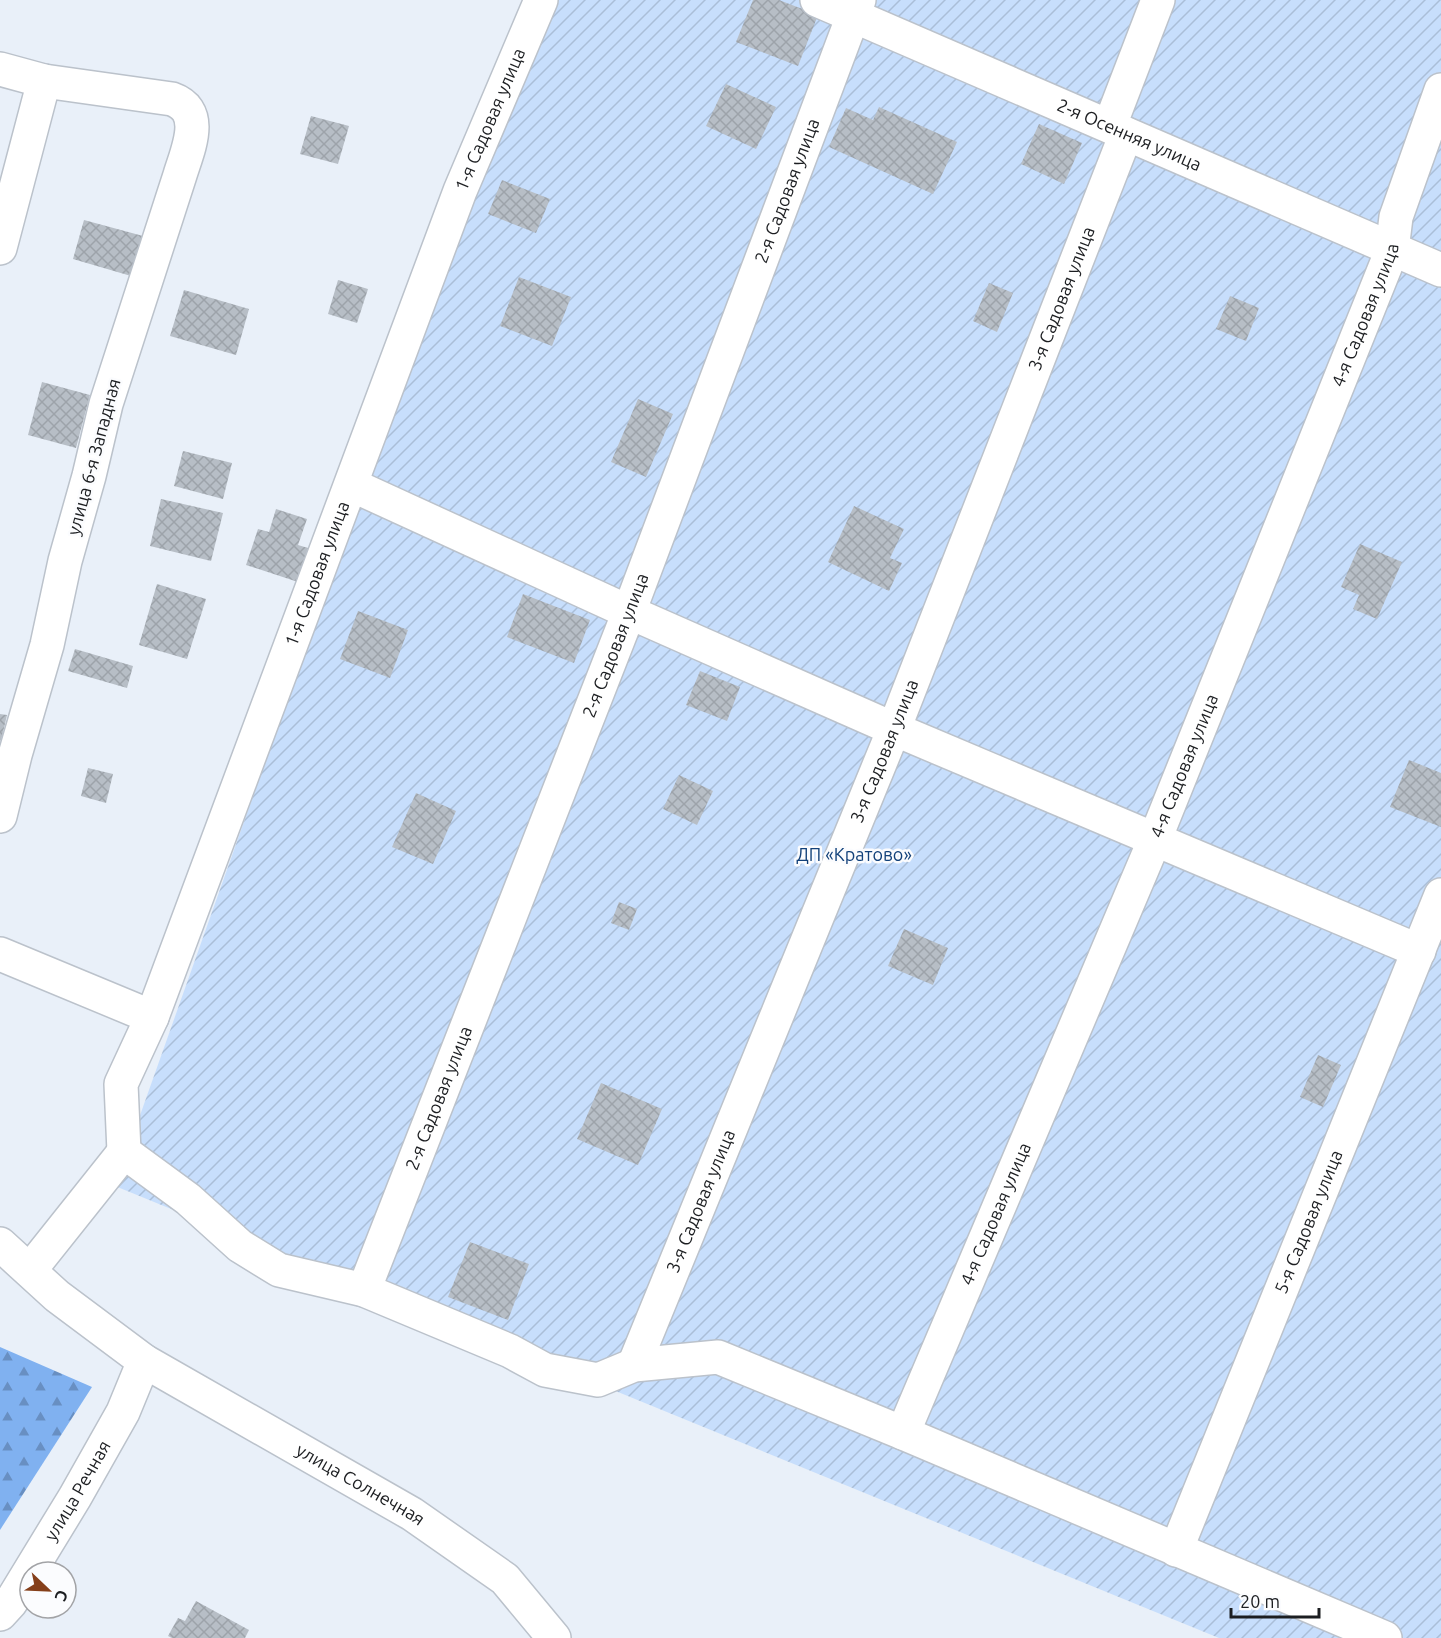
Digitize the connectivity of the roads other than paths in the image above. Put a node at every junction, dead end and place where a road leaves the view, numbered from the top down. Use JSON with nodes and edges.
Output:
{"nodes":[{"id":1,"x":541,"y":0,"type":"edge"},
{"id":2,"x":817,"y":0,"type":"edge"},
{"id":3,"x":1158,"y":0,"type":"edge"},
{"id":4,"x":856,"y":8,"type":"edge"},
{"id":5,"x":0,"y":69,"type":"edge"},
{"id":6,"x":44,"y":81,"type":"junction"},
{"id":7,"x":1441,"y":90,"type":"edge"},
{"id":8,"x":1118,"y":129,"type":"junction"},
{"id":9,"x":0,"y":248,"type":"edge"},
{"id":10,"x":1392,"y":250,"type":"junction"},
{"id":11,"x":1441,"y":270,"type":"edge"},
{"id":12,"x":352,"y":485,"type":"junction"},
{"id":13,"x":629,"y":612,"type":"junction"},
{"id":14,"x":894,"y":729,"type":"junction"},
{"id":15,"x":0,"y":816,"type":"edge"},
{"id":16,"x":1155,"y":839,"type":"junction"},
{"id":17,"x":1441,"y":895,"type":"edge"},
{"id":18,"x":1419,"y":951,"type":"junction"},
{"id":19,"x":0,"y":954,"type":"edge"},
{"id":20,"x":152,"y":1017,"type":"junction"},
{"id":21,"x":124,"y":1152,"type":"junction"},
{"id":22,"x":0,"y":1244,"type":"edge"},
{"id":23,"x":30,"y":1270,"type":"junction"},
{"id":24,"x":364,"y":1290,"type":"junction"},
{"id":25,"x":144,"y":1361,"type":"junction"},
{"id":26,"x":634,"y":1365,"type":"junction"},
{"id":27,"x":903,"y":1433,"type":"junction"},
{"id":28,"x":1176,"y":1550,"type":"junction"},
{"id":29,"x":0,"y":1614,"type":"edge"},
{"id":30,"x":554,"y":1638,"type":"edge"},
{"id":31,"x":1385,"y":1638,"type":"edge"}],
"edges":[{"from":1,"to":12,"type":"street","name":"1-я Садовая улица"},
{"from":2,"to":4,"type":"street","name":"2-я Осенняя улица"},
{"from":3,"to":8,"type":"street","name":"3-я Садовая улица"},
{"from":4,"to":8,"type":"street","name":"2-я Осенняя улица"},
{"from":4,"to":13,"type":"street","name":"2-я Садовая улица"},
{"from":5,"to":6,"type":"street"},
{"from":6,"to":9,"type":"street"},
{"from":6,"to":15,"type":"street","name":"улица 6-я Западная"},
{"from":7,"to":10,"type":"street","name":"4-я Садовая улица"},
{"from":8,"to":10,"type":"street","name":"2-я Осенняя улица"},
{"from":8,"to":14,"type":"street","name":"3-я Садовая улица"},
{"from":10,"to":11,"type":"street","name":"2-я Осенняя улица"},
{"from":10,"to":16,"type":"street","name":"4-я Садовая улица"},
{"from":12,"to":13,"type":"street"},
{"from":12,"to":20,"type":"street","name":"1-я Садовая улица"},
{"from":13,"to":14,"type":"street"},
{"from":13,"to":24,"type":"street","name":"2-я Садовая улица"},
{"from":14,"to":16,"type":"street"},
{"from":14,"to":26,"type":"street","name":"3-я Садовая улица"},
{"from":16,"to":18,"type":"street"},
{"from":16,"to":27,"type":"street","name":"4-я Садовая улица"},
{"from":17,"to":18,"type":"street","name":"5-я Садовая улица"},
{"from":18,"to":28,"type":"street","name":"5-я Садовая улица"},
{"from":19,"to":20,"type":"street"},
{"from":20,"to":21,"type":"street","name":"1-я Садовая улица"},
{"from":21,"to":23,"type":"street"},
{"from":21,"to":24,"type":"street"},
{"from":22,"to":23,"type":"street","name":"улица Солнечная"},
{"from":23,"to":25,"type":"street","name":"улица Солнечная"},
{"from":24,"to":26,"type":"street"},
{"from":25,"to":29,"type":"street","name":"улица Речная"},
{"from":25,"to":30,"type":"street","name":"улица Солнечная"},
{"from":26,"to":27,"type":"street"},
{"from":27,"to":28,"type":"street"},
{"from":28,"to":31,"type":"street"}]}
